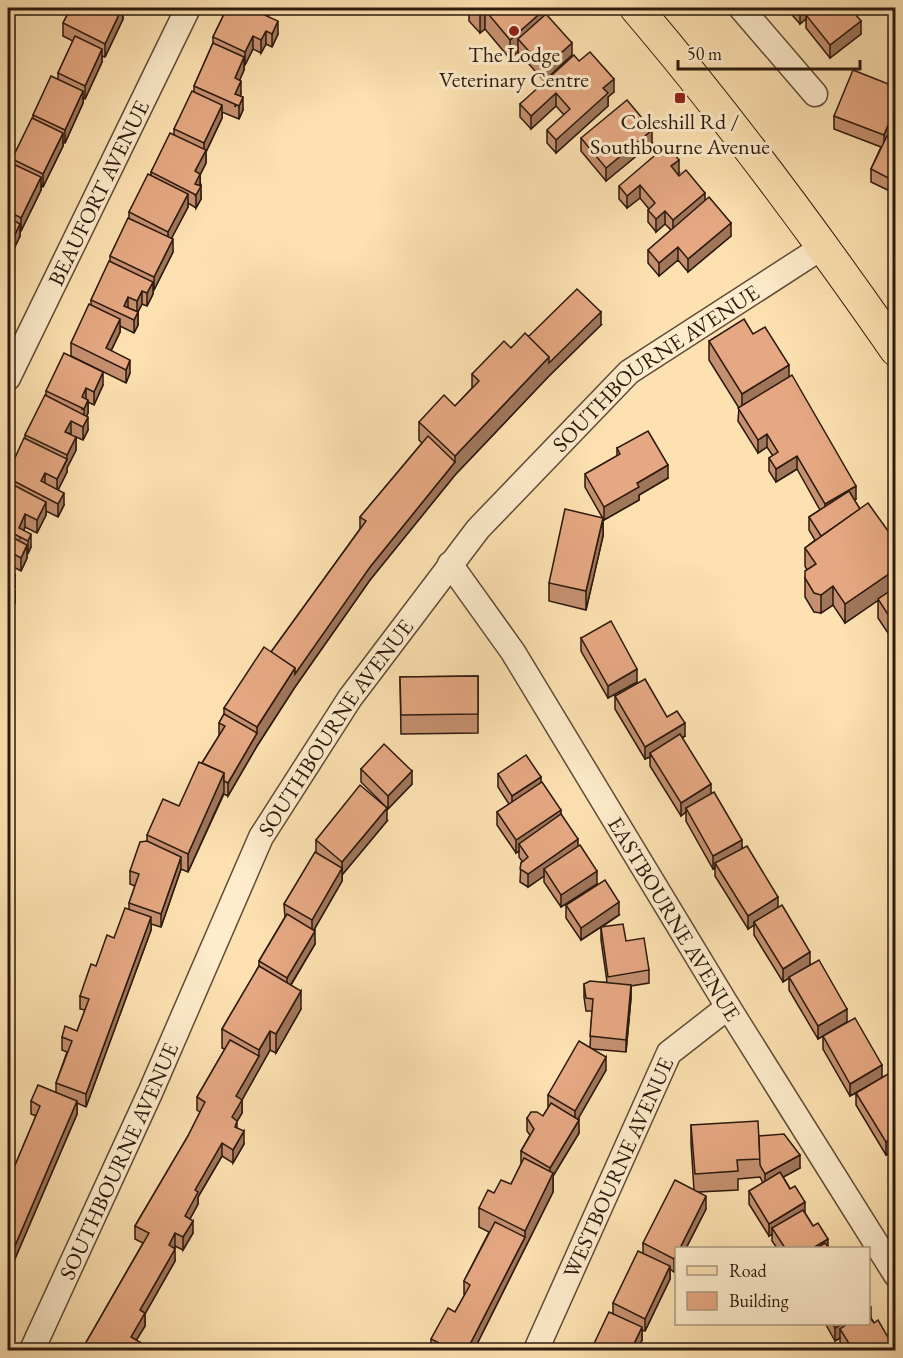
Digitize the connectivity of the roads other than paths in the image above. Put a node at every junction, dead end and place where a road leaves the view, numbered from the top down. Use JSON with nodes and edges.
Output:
{"nodes":[{"id":1,"x":188,"y":8,"type":"edge"},
{"id":2,"x":636,"y":8,"type":"edge"},
{"id":3,"x":741,"y":8,"type":"edge"},
{"id":4,"x":815,"y":93,"type":"dead end"},
{"id":5,"x":824,"y":246,"type":"junction"},
{"id":6,"x":896,"y":350,"type":"edge"},
{"id":7,"x":8,"y":378,"type":"edge"},
{"id":8,"x":450,"y":564,"type":"junction"},
{"id":9,"x":728,"y":1007,"type":"junction"},
{"id":10,"x":896,"y":1275,"type":"edge"},
{"id":11,"x":32,"y":1350,"type":"edge"},
{"id":12,"x":536,"y":1350,"type":"edge"}],
"edges":[{"from":1,"to":7,"type":"street","name":"BEAUFORT AVENUE"},
{"from":2,"to":5,"type":"main road"},
{"from":3,"to":4,"type":"street"},
{"from":5,"to":6,"type":"main road"},
{"from":5,"to":8,"type":"street","name":"SOUTHBOURNE AVENUE"},
{"from":8,"to":9,"type":"street","name":"EASTBOURNE AVENUE"},
{"from":8,"to":11,"type":"street","name":"SOUTHBOURNE AVENUE"},
{"from":9,"to":10,"type":"street","name":"EASTBOURNE AVENUE"},
{"from":9,"to":12,"type":"street","name":"WESTBOURNE AVENUE"}]}
